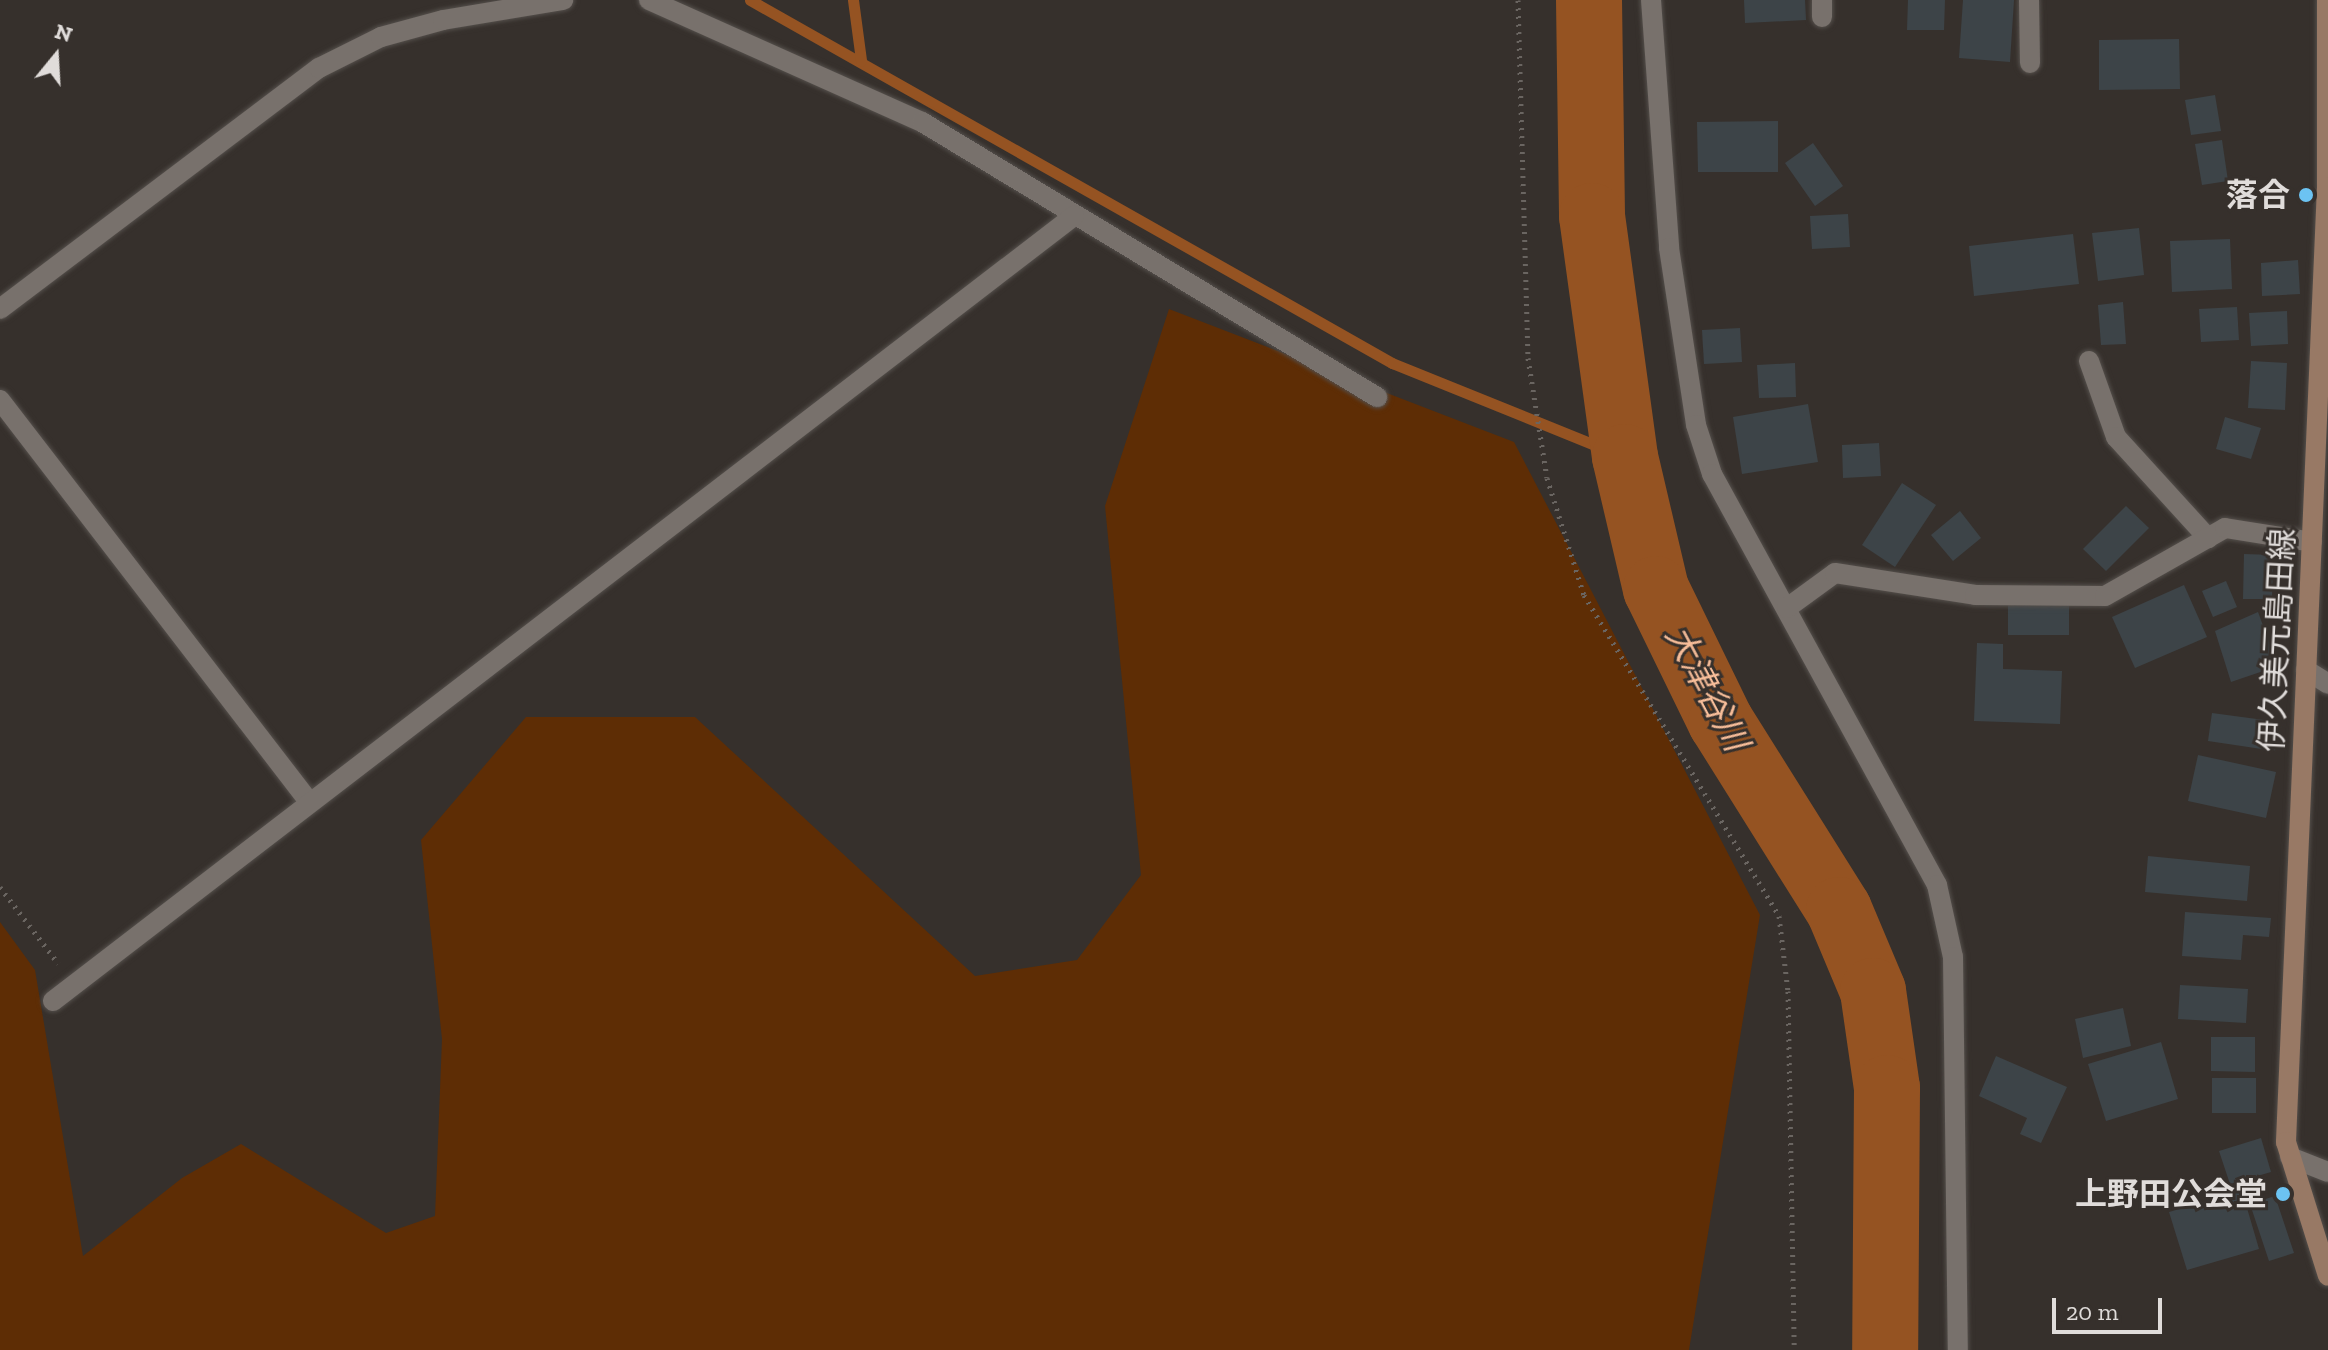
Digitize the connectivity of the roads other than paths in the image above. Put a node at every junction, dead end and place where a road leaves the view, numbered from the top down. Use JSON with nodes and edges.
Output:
{"nodes":[{"id":1,"x":563,"y":0,"type":"edge"},
{"id":2,"x":649,"y":0,"type":"edge"},
{"id":3,"x":1651,"y":0,"type":"edge"},
{"id":4,"x":2029,"y":0,"type":"edge"},
{"id":5,"x":2327,"y":0,"type":"edge"},
{"id":6,"x":2030,"y":63,"type":"dead end"},
{"id":7,"x":1074,"y":216,"type":"junction"},
{"id":8,"x":0,"y":309,"type":"edge"},
{"id":9,"x":2089,"y":361,"type":"dead end"},
{"id":10,"x":1377,"y":397,"type":"dead end"},
{"id":11,"x":0,"y":400,"type":"edge"},
{"id":12,"x":2208,"y":538,"type":"junction"},
{"id":13,"x":2312,"y":542,"type":"junction"},
{"id":14,"x":1787,"y":608,"type":"junction"},
{"id":15,"x":2306,"y":670,"type":"junction"},
{"id":16,"x":2328,"y":684,"type":"edge"},
{"id":17,"x":310,"y":803,"type":"junction"},
{"id":18,"x":53,"y":1001,"type":"dead end"},
{"id":19,"x":2290,"y":1157,"type":"junction"},
{"id":20,"x":2328,"y":1172,"type":"edge"},
{"id":21,"x":2328,"y":1276,"type":"edge"},
{"id":22,"x":1958,"y":1350,"type":"edge"}],
"edges":[{"from":1,"to":8,"type":"street"},
{"from":2,"to":7,"type":"street"},
{"from":3,"to":14,"type":"street"},
{"from":4,"to":6,"type":"street"},
{"from":5,"to":13,"type":"main road","name":"伊久美元島田線"},
{"from":7,"to":10,"type":"street"},
{"from":7,"to":17,"type":"street"},
{"from":9,"to":12,"type":"street"},
{"from":11,"to":17,"type":"street"},
{"from":12,"to":13,"type":"street"},
{"from":12,"to":14,"type":"street"},
{"from":13,"to":15,"type":"main road","name":"伊久美元島田線"},
{"from":14,"to":22,"type":"street"},
{"from":15,"to":16,"type":"street"},
{"from":15,"to":19,"type":"main road","name":"伊久美元島田線"},
{"from":17,"to":18,"type":"street"},
{"from":19,"to":20,"type":"street"},
{"from":19,"to":21,"type":"main road","name":"伊久美元島田線"}]}
